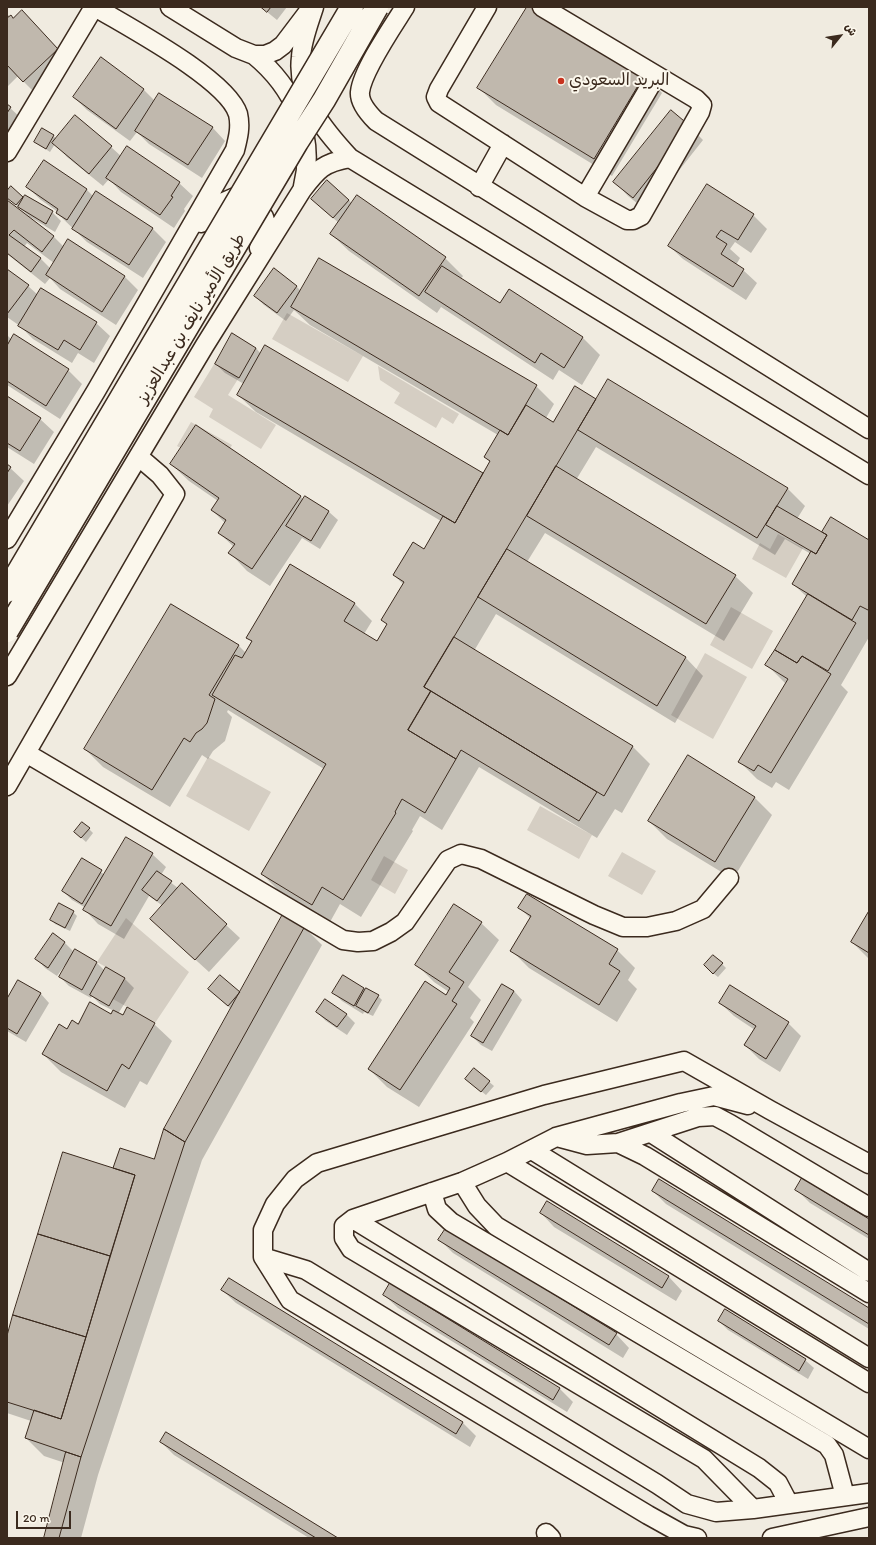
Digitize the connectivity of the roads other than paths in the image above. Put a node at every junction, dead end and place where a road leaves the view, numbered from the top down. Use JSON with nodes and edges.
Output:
{"nodes":[{"id":1,"x":94,"y":7,"type":"edge"},
{"id":2,"x":170,"y":7,"type":"edge"},
{"id":3,"x":313,"y":7,"type":"edge"},
{"id":4,"x":348,"y":7,"type":"edge"},
{"id":5,"x":352,"y":7,"type":"edge"},
{"id":6,"x":377,"y":7,"type":"edge"},
{"id":7,"x":393,"y":7,"type":"edge"},
{"id":8,"x":405,"y":7,"type":"edge"},
{"id":9,"x":487,"y":7,"type":"edge"},
{"id":10,"x":542,"y":7,"type":"edge"},
{"id":11,"x":254,"y":55,"type":"junction"},
{"id":12,"x":656,"y":76,"type":"junction"},
{"id":13,"x":502,"y":144,"type":"junction"},
{"id":14,"x":7,"y":152,"type":"edge"},
{"id":15,"x":350,"y":158,"type":"junction"},
{"id":16,"x":479,"y":187,"type":"junction"},
{"id":17,"x":302,"y":190,"type":"junction"},
{"id":18,"x":584,"y":197,"type":"junction"},
{"id":19,"x":170,"y":262,"type":"junction"},
{"id":20,"x":251,"y":271,"type":"junction"},
{"id":21,"x":869,"y":429,"type":"edge"},
{"id":22,"x":139,"y":457,"type":"junction"},
{"id":23,"x":869,"y":475,"type":"edge"},
{"id":24,"x":7,"y":539,"type":"edge"},
{"id":25,"x":7,"y":591,"type":"edge"},
{"id":26,"x":7,"y":631,"type":"edge"},
{"id":27,"x":7,"y":676,"type":"edge"},
{"id":28,"x":26,"y":753,"type":"junction"},
{"id":29,"x":7,"y":786,"type":"edge"},
{"id":30,"x":730,"y":878,"type":"dead end"},
{"id":31,"x":770,"y":1110,"type":"junction"},
{"id":32,"x":651,"y":1133,"type":"junction"},
{"id":33,"x":556,"y":1137,"type":"junction"},
{"id":34,"x":618,"y":1143,"type":"junction"},
{"id":35,"x":842,"y":1149,"type":"junction"},
{"id":36,"x":869,"y":1149,"type":"edge"},
{"id":37,"x":532,"y":1150,"type":"junction"},
{"id":38,"x":507,"y":1162,"type":"junction"},
{"id":39,"x":869,"y":1164,"type":"edge"},
{"id":40,"x":462,"y":1182,"type":"junction"},
{"id":41,"x":432,"y":1192,"type":"junction"},
{"id":42,"x":869,"y":1207,"type":"edge"},
{"id":43,"x":353,"y":1219,"type":"junction"},
{"id":44,"x":263,"y":1257,"type":"junction"},
{"id":45,"x":869,"y":1272,"type":"edge"},
{"id":46,"x":869,"y":1293,"type":"edge"},
{"id":47,"x":869,"y":1358,"type":"edge"},
{"id":48,"x":869,"y":1382,"type":"edge"},
{"id":49,"x":869,"y":1449,"type":"edge"},
{"id":50,"x":869,"y":1493,"type":"edge"},
{"id":51,"x":845,"y":1496,"type":"junction"},
{"id":52,"x":789,"y":1504,"type":"junction"},
{"id":53,"x":753,"y":1509,"type":"junction"},
{"id":54,"x":869,"y":1517,"type":"edge"},
{"id":55,"x":697,"y":1538,"type":"edge"},
{"id":56,"x":772,"y":1538,"type":"edge"}],
"edges":[{"from":1,"to":14,"type":"street"},
{"from":1,"to":19,"type":"street"},
{"from":2,"to":11,"type":"street"},
{"from":3,"to":11,"type":"street"},
{"from":3,"to":15,"type":"street"},
{"from":4,"to":7,"type":"street"},
{"from":5,"to":25,"type":"main road","name":"طريق الأمير نايف بن عبدالعزيز","bridge":true},
{"from":6,"to":26,"type":"main road","name":"طريق الأمير نايف بن عبدالعزيز","bridge":true},
{"from":8,"to":16,"type":"street"},
{"from":9,"to":13,"type":"street"},
{"from":10,"to":12,"type":"street"},
{"from":11,"to":17,"type":"street"},
{"from":12,"to":18,"type":"street"},
{"from":12,"to":18,"type":"street"},
{"from":13,"to":16,"type":"street"},
{"from":13,"to":18,"type":"street"},
{"from":15,"to":17,"type":"street"},
{"from":15,"to":23,"type":"street"},
{"from":16,"to":21,"type":"street"},
{"from":17,"to":20,"type":"street"},
{"from":19,"to":20,"type":"street"},
{"from":19,"to":24,"type":"street"},
{"from":20,"to":22,"type":"street"},
{"from":22,"to":27,"type":"street"},
{"from":22,"to":28,"type":"street"},
{"from":28,"to":29,"type":"street"},
{"from":28,"to":30,"type":"street"},
{"from":31,"to":33,"type":"street"},
{"from":31,"to":35,"type":"street"},
{"from":31,"to":44,"type":"street"},
{"from":32,"to":34,"type":"street"},
{"from":32,"to":42,"type":"street"},
{"from":32,"to":45,"type":"street"},
{"from":33,"to":34,"type":"street"},
{"from":33,"to":37,"type":"street"},
{"from":34,"to":46,"type":"street"},
{"from":35,"to":36,"type":"street"},
{"from":35,"to":39,"type":"street"},
{"from":37,"to":38,"type":"street"},
{"from":37,"to":47,"type":"street"},
{"from":38,"to":40,"type":"street"},
{"from":38,"to":48,"type":"street"},
{"from":40,"to":41,"type":"street"},
{"from":40,"to":49,"type":"street"},
{"from":41,"to":43,"type":"street"},
{"from":41,"to":51,"type":"street"},
{"from":43,"to":52,"type":"street"},
{"from":43,"to":53,"type":"street"},
{"from":44,"to":53,"type":"street"},
{"from":44,"to":55,"type":"street"},
{"from":50,"to":51,"type":"street"},
{"from":51,"to":52,"type":"street"},
{"from":52,"to":53,"type":"street"},
{"from":54,"to":56,"type":"street"}]}
